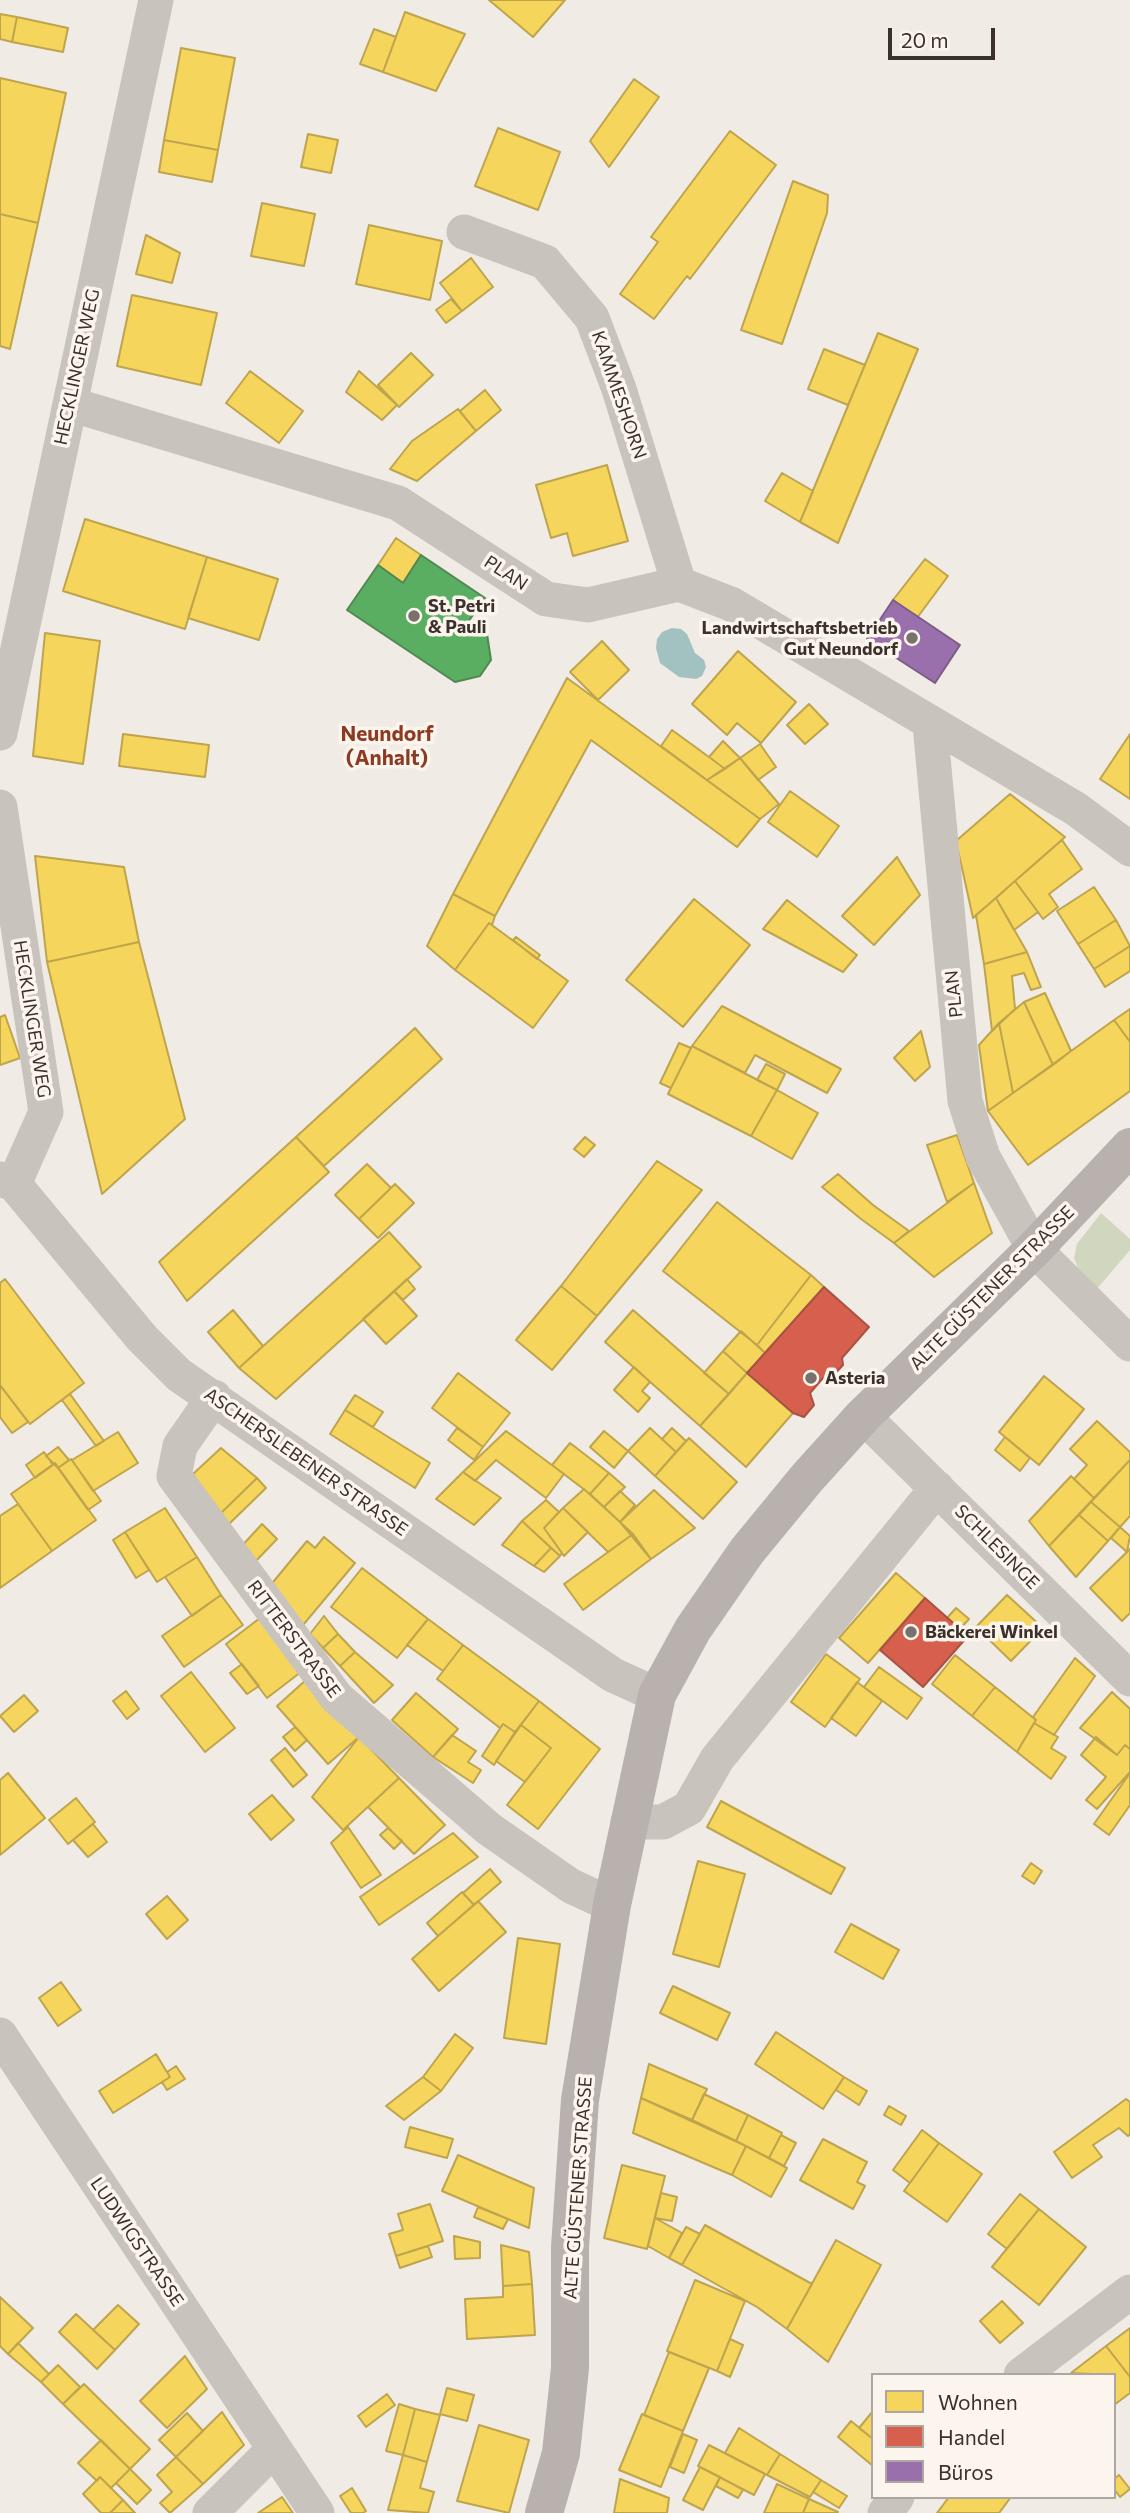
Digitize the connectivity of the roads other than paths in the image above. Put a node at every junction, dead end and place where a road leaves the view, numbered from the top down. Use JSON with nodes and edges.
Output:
{"nodes":[{"id":1,"x":156,"y":0,"type":"edge"},
{"id":2,"x":464,"y":232,"type":"dead end"},
{"id":3,"x":70,"y":404,"type":"junction"},
{"id":4,"x":679,"y":584,"type":"junction"},
{"id":5,"x":5,"y":680,"type":"edge"},
{"id":6,"x":930,"y":725,"type":"junction"},
{"id":7,"x":0,"y":733,"type":"edge"},
{"id":8,"x":0,"y":807,"type":"edge"},
{"id":9,"x":1130,"y":849,"type":"edge"},
{"id":10,"x":1130,"y":1147,"type":"edge"},
{"id":11,"x":7,"y":1181,"type":"edge"},
{"id":12,"x":1034,"y":1249,"type":"junction"},
{"id":13,"x":1130,"y":1344,"type":"edge"},
{"id":14,"x":214,"y":1397,"type":"junction"},
{"id":15,"x":863,"y":1416,"type":"junction"},
{"id":16,"x":937,"y":1488,"type":"junction"},
{"id":17,"x":1130,"y":1679,"type":"edge"},
{"id":18,"x":657,"y":1695,"type":"junction"},
{"id":19,"x":628,"y":1822,"type":"junction"},
{"id":20,"x":612,"y":1905,"type":"junction"},
{"id":21,"x":0,"y":2035,"type":"edge"},
{"id":22,"x":1130,"y":2292,"type":"edge"},
{"id":23,"x":1024,"y":2373,"type":"edge"},
{"id":24,"x":274,"y":2449,"type":"junction"},
{"id":25,"x":210,"y":2513,"type":"edge"},
{"id":26,"x":317,"y":2513,"type":"edge"},
{"id":27,"x":544,"y":2513,"type":"edge"}],
"edges":[{"from":1,"to":3,"type":"street","name":"HECKLINGER WEG"},
{"from":2,"to":4,"type":"street","name":"KAMMESHORN"},
{"from":3,"to":4,"type":"street","name":"PLAN"},
{"from":3,"to":5,"type":"street","name":"HECKLINGER WEG"},
{"from":4,"to":6,"type":"street"},
{"from":5,"to":7,"type":"street","name":"HECKLINGER WEG"},
{"from":6,"to":9,"type":"street"},
{"from":6,"to":12,"type":"street","name":"PLAN"},
{"from":8,"to":11,"type":"street","name":"HECKLINGER WEG"},
{"from":10,"to":12,"type":"main road","name":"ALTE GÜSTENER STRASSE"},
{"from":11,"to":14,"type":"street","name":"ASCHERSLEBENER STRASSE"},
{"from":12,"to":13,"type":"street","name":"PLAN"},
{"from":12,"to":15,"type":"main road","name":"ALTE GÜSTENER STRASSE"},
{"from":14,"to":18,"type":"street","name":"ASCHERSLEBENER STRASSE"},
{"from":14,"to":20,"type":"street","name":"RITTERSTRASSE"},
{"from":15,"to":16,"type":"street","name":"SCHLESINGE"},
{"from":15,"to":18,"type":"main road","name":"ALTE GÜSTENER STRASSE"},
{"from":16,"to":17,"type":"street","name":"SCHLESINGE"},
{"from":16,"to":19,"type":"street"},
{"from":18,"to":19,"type":"main road","name":"ALTE GÜSTENER STRASSE"},
{"from":19,"to":20,"type":"main road","name":"ALTE GÜSTENER STRASSE"},
{"from":20,"to":27,"type":"main road","name":"ALTE GÜSTENER STRASSE"},
{"from":21,"to":24,"type":"street","name":"LUDWIGSTRASSE"},
{"from":22,"to":23,"type":"street"},
{"from":24,"to":25,"type":"street"},
{"from":24,"to":26,"type":"street","name":"LUDWIGSTRASSE"}]}
